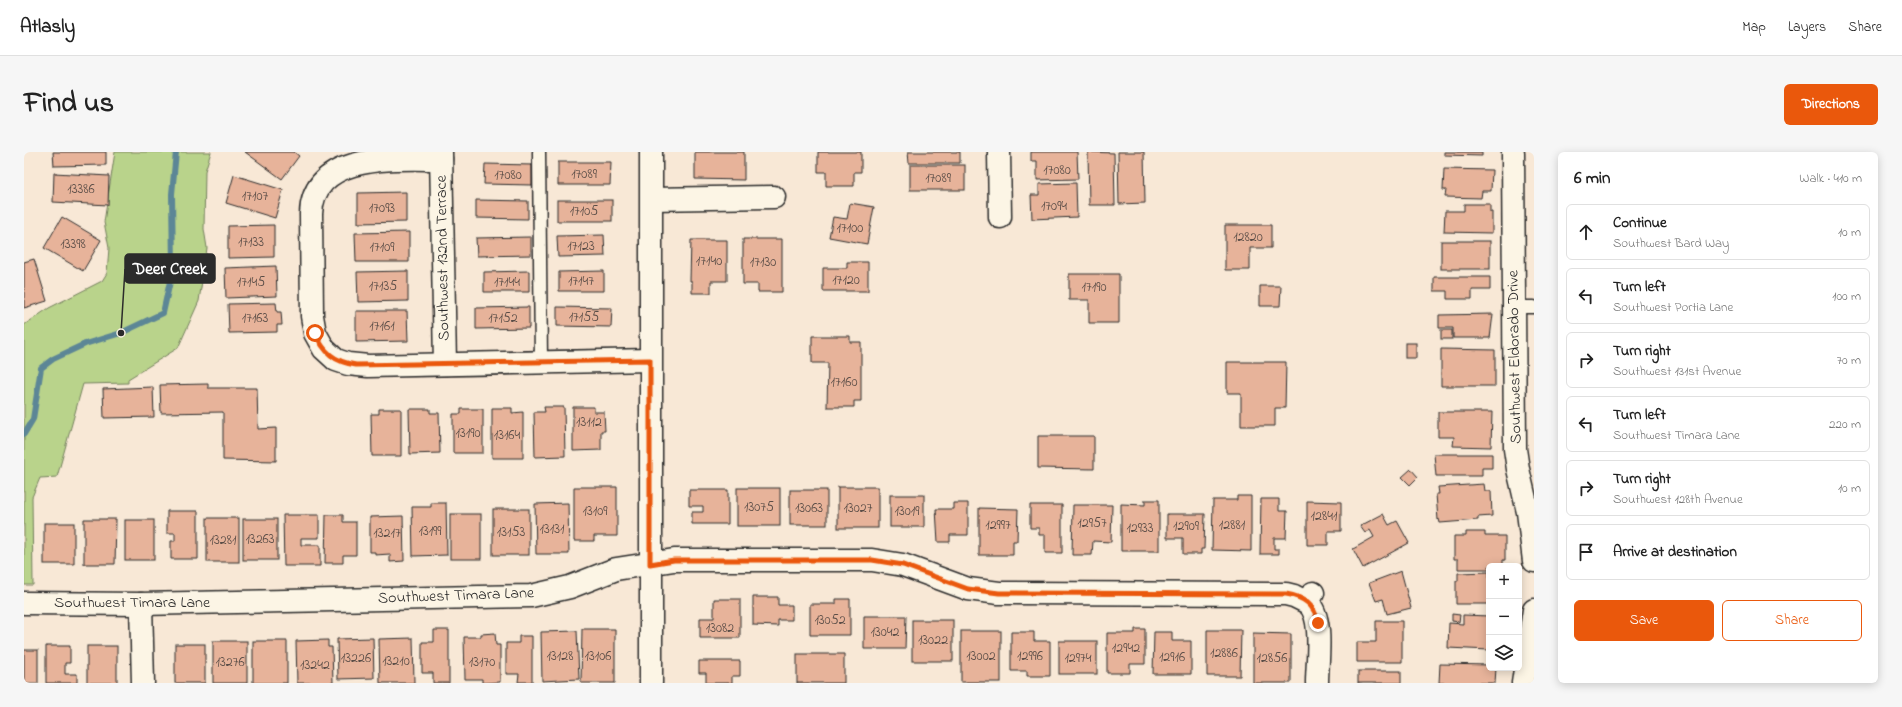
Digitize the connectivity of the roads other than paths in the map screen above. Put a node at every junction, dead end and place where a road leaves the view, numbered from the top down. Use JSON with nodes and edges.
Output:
{"nodes":[{"id":1,"x":539,"y":152,"type":"edge"},
{"id":2,"x":651,"y":152,"type":"edge"},
{"id":3,"x":999,"y":152,"type":"edge"},
{"id":4,"x":1513,"y":152,"type":"edge"},
{"id":5,"x":441,"y":155,"type":"edge"},
{"id":6,"x":774,"y":197,"type":"dead end"},
{"id":7,"x":652,"y":199,"type":"junction"},
{"id":8,"x":1000,"y":217,"type":"dead end"},
{"id":9,"x":1524,"y":307,"type":"edge"},
{"id":10,"x":650,"y":360,"type":"junction"},
{"id":11,"x":540,"y":362,"type":"junction"},
{"id":12,"x":445,"y":364,"type":"junction"},
{"id":13,"x":1529,"y":490,"type":"edge"},
{"id":14,"x":1534,"y":561,"type":"edge"},
{"id":15,"x":650,"y":564,"type":"junction"},
{"id":16,"x":24,"y":604,"type":"edge"},
{"id":17,"x":142,"y":604,"type":"junction"},
{"id":18,"x":1534,"y":610,"type":"edge"},
{"id":19,"x":1528,"y":679,"type":"edge"},
{"id":20,"x":144,"y":683,"type":"edge"},
{"id":21,"x":651,"y":683,"type":"edge"},
{"id":22,"x":1317,"y":683,"type":"edge"}],
"edges":[{"from":1,"to":11,"type":"lane"},
{"from":2,"to":7,"type":"street"},
{"from":3,"to":8,"type":"street"},
{"from":4,"to":9,"type":"street","name":"Southwest Eldorado Drive"},
{"from":5,"to":12,"type":"street","name":"Southwest 132nd Terrace"},
{"from":5,"to":12,"type":"street"},
{"from":6,"to":7,"type":"street"},
{"from":7,"to":10,"type":"street"},
{"from":9,"to":13,"type":"street","name":"Southwest Eldorado Drive"},
{"from":10,"to":11,"type":"street"},
{"from":10,"to":15,"type":"street"},
{"from":11,"to":12,"type":"street"},
{"from":13,"to":14,"type":"street","name":"Southwest Eldorado Drive"},
{"from":15,"to":17,"type":"street","name":"Southwest Timara Lane"},
{"from":15,"to":21,"type":"street"},
{"from":15,"to":22,"type":"street","name":"Southwest Timara Lane"},
{"from":16,"to":17,"type":"street","name":"Southwest Timara Lane"},
{"from":17,"to":20,"type":"street"},
{"from":18,"to":19,"type":"street"}]}
